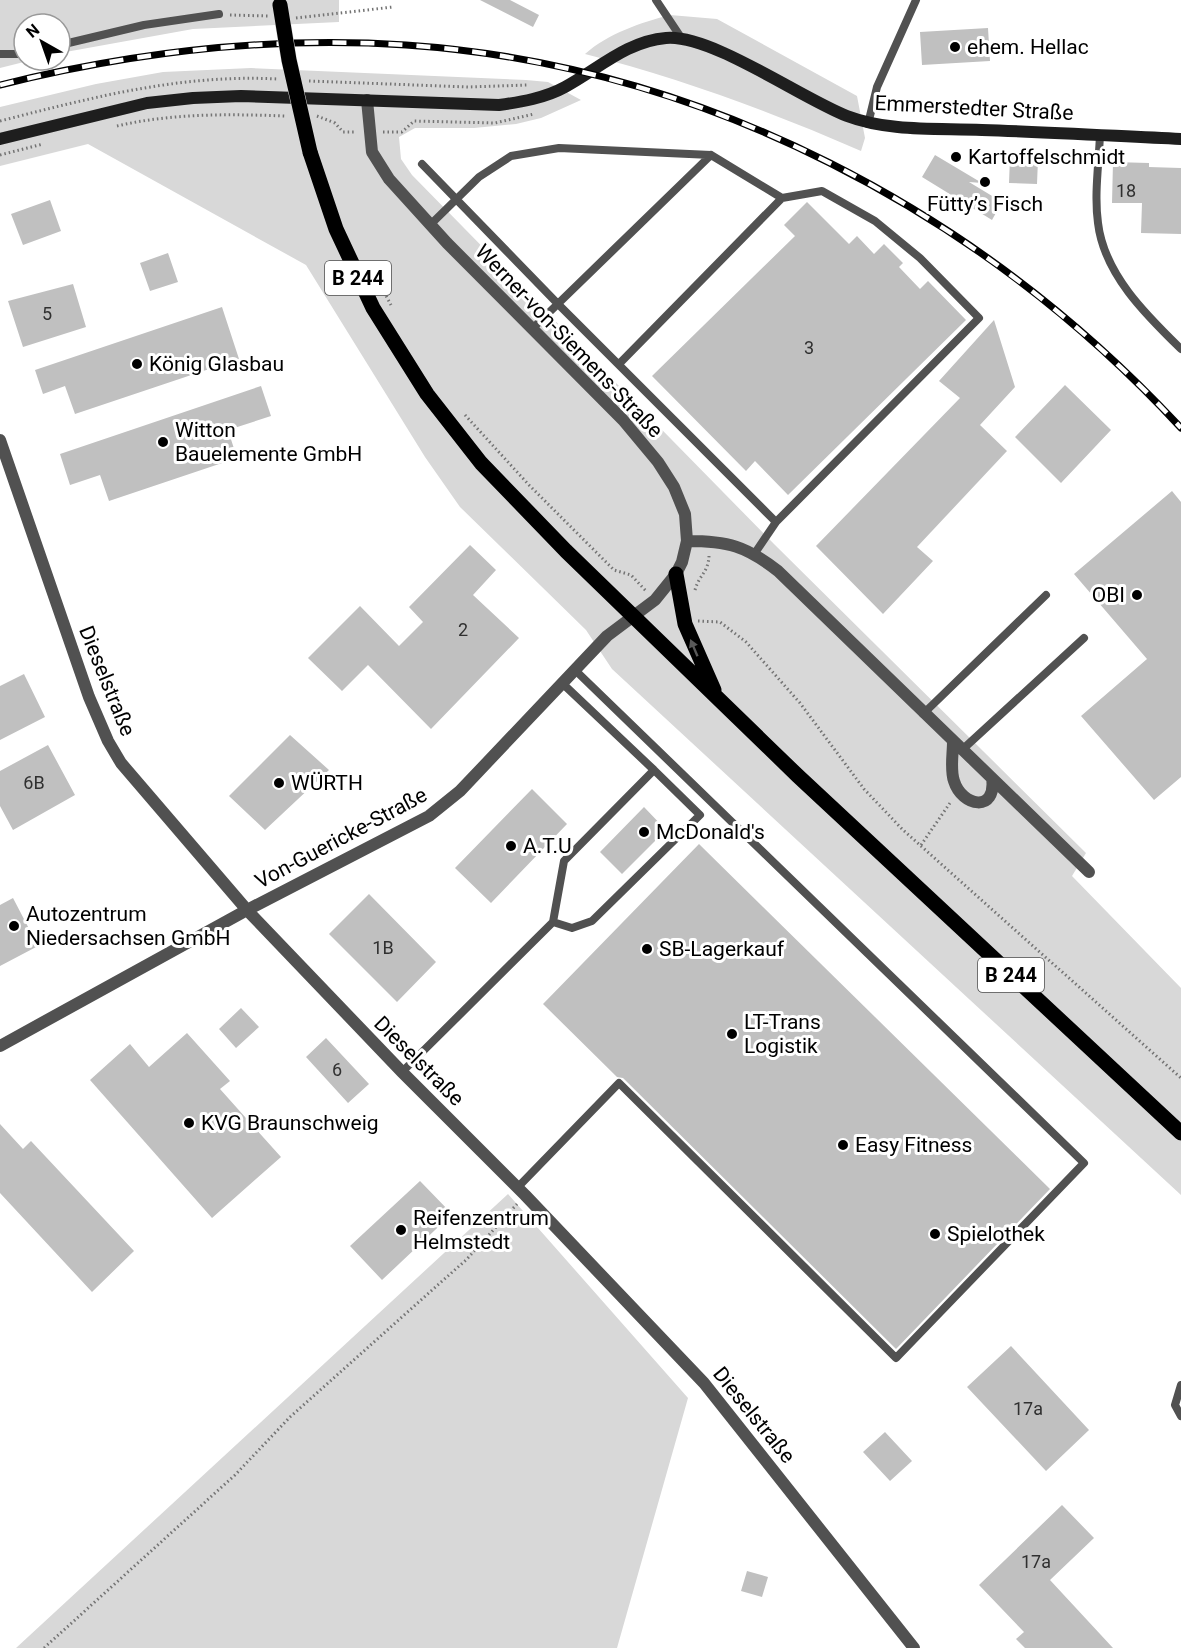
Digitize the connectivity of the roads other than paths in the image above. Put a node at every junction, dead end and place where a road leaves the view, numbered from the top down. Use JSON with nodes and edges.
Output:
{"nodes":[{"id":1,"x":656,"y":0,"type":"edge"},
{"id":2,"x":916,"y":0,"type":"edge"},
{"id":3,"x":277,"y":7,"type":"edge"},
{"id":4,"x":219,"y":14,"type":"road end"},
{"id":5,"x":682,"y":39,"type":"junction"},
{"id":6,"x":72,"y":42,"type":"edge"},
{"id":7,"x":367,"y":99,"type":"junction"},
{"id":8,"x":868,"y":124,"type":"junction"},
{"id":9,"x":1100,"y":134,"type":"junction"},
{"id":10,"x":0,"y":139,"type":"edge"},
{"id":11,"x":1181,"y":139,"type":"edge"},
{"id":12,"x":711,"y":155,"type":"junction"},
{"id":13,"x":422,"y":164,"type":"dead end"},
{"id":14,"x":782,"y":198,"type":"junction"},
{"id":15,"x":458,"y":201,"type":"junction"},
{"id":16,"x":430,"y":225,"type":"junction"},
{"id":17,"x":558,"y":304,"type":"junction"},
{"id":18,"x":532,"y":329,"type":"junction"},
{"id":19,"x":1181,"y":349,"type":"edge"},
{"id":20,"x":619,"y":364,"type":"junction"},
{"id":21,"x":0,"y":440,"type":"edge"},
{"id":22,"x":776,"y":522,"type":"junction"},
{"id":23,"x":687,"y":541,"type":"junction"},
{"id":24,"x":755,"y":554,"type":"junction"},
{"id":25,"x":676,"y":574,"type":"junction"},
{"id":26,"x":1046,"y":595,"type":"dead end"},
{"id":27,"x":633,"y":616,"type":"junction"},
{"id":28,"x":1084,"y":638,"type":"dead end"},
{"id":29,"x":575,"y":670,"type":"junction"},
{"id":30,"x":562,"y":683,"type":"junction"},
{"id":31,"x":719,"y":701,"type":"junction"},
{"id":32,"x":923,"y":714,"type":"junction"},
{"id":33,"x":958,"y":746,"type":"junction"},
{"id":34,"x":654,"y":770,"type":"junction"},
{"id":35,"x":992,"y":778,"type":"junction"},
{"id":36,"x":1089,"y":872,"type":"dead end"},
{"id":37,"x":247,"y":910,"type":"junction"},
{"id":38,"x":553,"y":922,"type":"junction"},
{"id":39,"x":0,"y":1046,"type":"edge"},
{"id":40,"x":402,"y":1072,"type":"junction"},
{"id":41,"x":1181,"y":1133,"type":"edge"},
{"id":42,"x":521,"y":1191,"type":"junction"},
{"id":43,"x":1181,"y":1385,"type":"edge"},
{"id":44,"x":1181,"y":1416,"type":"edge"},
{"id":45,"x":914,"y":1648,"type":"edge"}],
"edges":[{"from":1,"to":5,"type":"lane"},
{"from":2,"to":8,"type":"lane"},
{"from":3,"to":27,"type":"main road","number":"B 244","bridge":true},
{"from":4,"to":6,"type":"lane"},
{"from":5,"to":7,"type":"main road","name":"Emmerstedter Straße"},
{"from":5,"to":8,"type":"main road","name":"Emmerstedter Straße"},
{"from":7,"to":10,"type":"main road","name":"Emmerstedter Straße"},
{"from":7,"to":16,"type":"street","name":"Werner-von-Siemens-Straße"},
{"from":8,"to":9,"type":"main road","name":"Emmerstedter Straße"},
{"from":9,"to":11,"type":"main road","name":"Emmerstedter Straße"},
{"from":9,"to":19,"type":"lane"},
{"from":12,"to":14,"type":"lane"},
{"from":12,"to":15,"type":"lane"},
{"from":12,"to":17,"type":"lane"},
{"from":13,"to":15,"type":"lane"},
{"from":14,"to":20,"type":"lane"},
{"from":14,"to":22,"type":"lane"},
{"from":15,"to":16,"type":"lane"},
{"from":15,"to":17,"type":"lane"},
{"from":16,"to":18,"type":"street","name":"Werner-von-Siemens-Straße"},
{"from":17,"to":18,"type":"lane"},
{"from":17,"to":20,"type":"lane"},
{"from":18,"to":23,"type":"street","name":"Werner-von-Siemens-Straße"},
{"from":20,"to":22,"type":"lane"},
{"from":21,"to":37,"type":"street","name":"Dieselstraße"},
{"from":22,"to":24,"type":"lane"},
{"from":23,"to":24,"type":"street"},
{"from":23,"to":25,"type":"street","name":"Von-Guericke-Straße"},
{"from":24,"to":32,"type":"street"},
{"from":25,"to":27,"type":"street","name":"Von-Guericke-Straße"},
{"from":31,"to":25,"type":"main road","number":"B 244","one_way":true},
{"from":26,"to":32,"type":"lane"},
{"from":27,"to":29,"type":"street","name":"Von-Guericke-Straße"},
{"from":27,"to":31,"type":"main road","number":"B 244"},
{"from":28,"to":33,"type":"lane"},
{"from":29,"to":30,"type":"street","name":"Von-Guericke-Straße"},
{"from":29,"to":42,"type":"lane"},
{"from":30,"to":34,"type":"lane"},
{"from":30,"to":37,"type":"street","name":"Von-Guericke-Straße"},
{"from":31,"to":41,"type":"main road","number":"B 244"},
{"from":32,"to":33,"type":"street"},
{"from":33,"to":35,"type":"street"},
{"from":33,"to":35,"type":"street"},
{"from":34,"to":38,"type":"lane"},
{"from":34,"to":38,"type":"lane"},
{"from":35,"to":36,"type":"street"},
{"from":37,"to":39,"type":"street","name":"Von-Guericke-Straße"},
{"from":37,"to":40,"type":"street","name":"Dieselstraße"},
{"from":38,"to":40,"type":"lane"},
{"from":40,"to":42,"type":"street","name":"Dieselstraße"},
{"from":42,"to":45,"type":"street","name":"Dieselstraße"},
{"from":43,"to":44,"type":"lane"}]}
